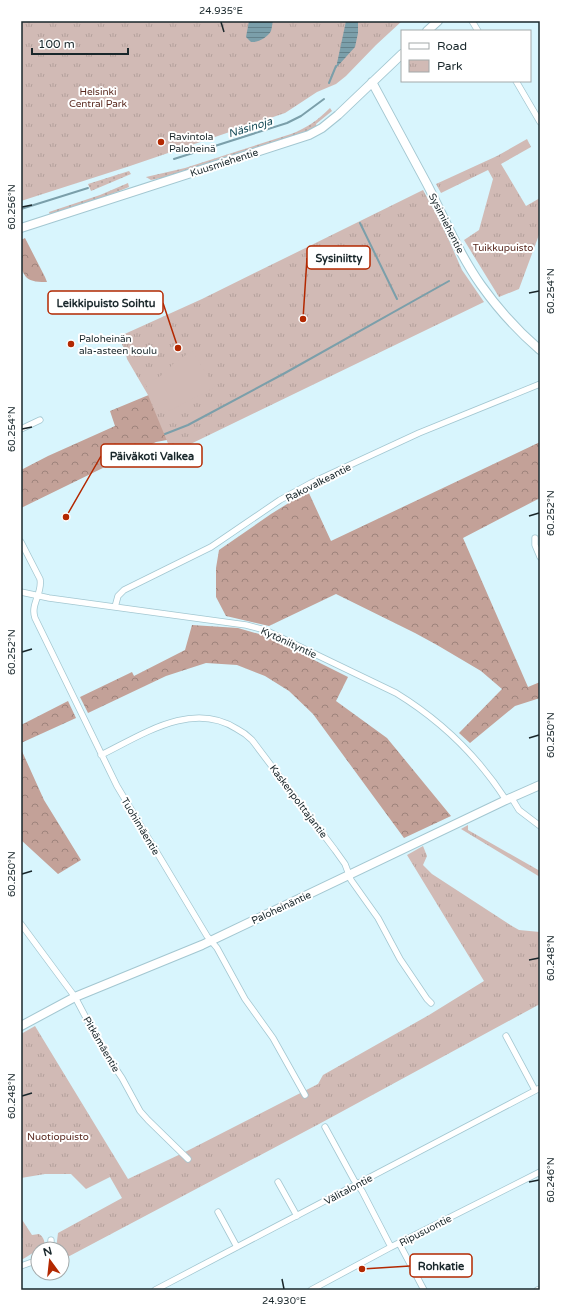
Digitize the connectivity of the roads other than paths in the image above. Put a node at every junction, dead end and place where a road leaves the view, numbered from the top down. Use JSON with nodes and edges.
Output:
{"nodes":[{"id":1,"x":438,"y":21,"type":"edge"},
{"id":2,"x":472,"y":21,"type":"edge"},
{"id":3,"x":428,"y":30,"type":"edge"},
{"id":4,"x":477,"y":30,"type":"edge"},
{"id":5,"x":401,"y":55,"type":"edge"},
{"id":6,"x":372,"y":82,"type":"junction"},
{"id":7,"x":517,"y":82,"type":"edge"},
{"id":8,"x":540,"y":122,"type":"edge"},
{"id":9,"x":21,"y":228,"type":"edge"},
{"id":10,"x":540,"y":350,"type":"edge"},
{"id":11,"x":540,"y":384,"type":"edge"},
{"id":12,"x":40,"y":420,"type":"dead end"},
{"id":13,"x":21,"y":429,"type":"edge"},
{"id":14,"x":535,"y":538,"type":"dead end"},
{"id":15,"x":21,"y":542,"type":"edge"},
{"id":16,"x":540,"y":557,"type":"edge"},
{"id":17,"x":21,"y":592,"type":"edge"},
{"id":18,"x":37,"y":596,"type":"junction"},
{"id":19,"x":115,"y":607,"type":"junction"},
{"id":20,"x":101,"y":755,"type":"junction"},
{"id":21,"x":540,"y":785,"type":"edge"},
{"id":22,"x":508,"y":798,"type":"junction"},
{"id":23,"x":540,"y":826,"type":"edge"},
{"id":24,"x":350,"y":874,"type":"junction"},
{"id":25,"x":21,"y":924,"type":"edge"},
{"id":26,"x":211,"y":941,"type":"junction"},
{"id":27,"x":75,"y":997,"type":"junction"},
{"id":28,"x":431,"y":1003,"type":"dead end"},
{"id":29,"x":21,"y":1026,"type":"edge"},
{"id":30,"x":506,"y":1036,"type":"dead end"},
{"id":31,"x":537,"y":1089,"type":"edge"},
{"id":32,"x":306,"y":1095,"type":"dead end"},
{"id":33,"x":325,"y":1127,"type":"dead end"},
{"id":34,"x":188,"y":1159,"type":"dead end"},
{"id":35,"x":540,"y":1172,"type":"edge"},
{"id":36,"x":278,"y":1182,"type":"dead end"},
{"id":37,"x":357,"y":1185,"type":"junction"},
{"id":38,"x":218,"y":1212,"type":"dead end"},
{"id":39,"x":296,"y":1216,"type":"junction"},
{"id":40,"x":399,"y":1243,"type":"junction"},
{"id":41,"x":237,"y":1247,"type":"junction"},
{"id":42,"x":391,"y":1247,"type":"junction"},
{"id":43,"x":540,"y":1288,"type":"edge"},
{"id":44,"x":156,"y":1290,"type":"edge"},
{"id":45,"x":311,"y":1290,"type":"edge"},
{"id":46,"x":424,"y":1290,"type":"edge"},
{"id":47,"x":537,"y":1290,"type":"edge"}],
"edges":[{"from":1,"to":3,"type":"street"},
{"from":2,"to":4,"type":"street"},
{"from":5,"to":6,"type":"street","name":"Kuusmiehentie"},
{"from":6,"to":9,"type":"street","name":"Kuusmiehentie"},
{"from":6,"to":10,"type":"street","name":"Sysimiehentie"},
{"from":7,"to":8,"type":"street"},
{"from":11,"to":19,"type":"street","name":"Rakovalkeantie"},
{"from":12,"to":13,"type":"street"},
{"from":14,"to":16,"type":"street"},
{"from":15,"to":18,"type":"street","name":"Tuohimäentie"},
{"from":17,"to":18,"type":"street","name":"Kytöniityntie"},
{"from":18,"to":19,"type":"street","name":"Kytöniityntie"},
{"from":18,"to":20,"type":"street","name":"Tuohimäentie"},
{"from":19,"to":22,"type":"street","name":"Kytöniityntie"},
{"from":20,"to":24,"type":"street","name":"Kaskenpolttajantie"},
{"from":20,"to":26,"type":"street","name":"Tuohimäentie"},
{"from":21,"to":22,"type":"street","name":"Paloheinäntie"},
{"from":22,"to":23,"type":"street","name":"Kytöniityntie"},
{"from":22,"to":24,"type":"street","name":"Paloheinäntie"},
{"from":24,"to":26,"type":"street","name":"Paloheinäntie"},
{"from":24,"to":28,"type":"street","name":"Kaskenpolttajantie"},
{"from":25,"to":27,"type":"street","name":"Pitkämäentie"},
{"from":26,"to":27,"type":"street","name":"Paloheinäntie"},
{"from":26,"to":32,"type":"street","name":"Tuohimäentie"},
{"from":27,"to":29,"type":"street","name":"Paloheinäntie"},
{"from":27,"to":34,"type":"street","name":"Pitkämäentie"},
{"from":30,"to":31,"type":"street"},
{"from":31,"to":37,"type":"street","name":"Välitalontie"},
{"from":33,"to":37,"type":"street"},
{"from":35,"to":40,"type":"street","name":"Ripusuontie"},
{"from":36,"to":39,"type":"street"},
{"from":37,"to":39,"type":"street","name":"Välitalontie"},
{"from":37,"to":42,"type":"street"},
{"from":38,"to":41,"type":"street"},
{"from":39,"to":41,"type":"street","name":"Välitalontie"},
{"from":40,"to":42,"type":"street","name":"Ripusuontie"},
{"from":40,"to":46,"type":"street"},
{"from":41,"to":44,"type":"street","name":"Välitalontie"},
{"from":42,"to":45,"type":"street","name":"Ripusuontie"},
{"from":43,"to":47,"type":"street"}]}
